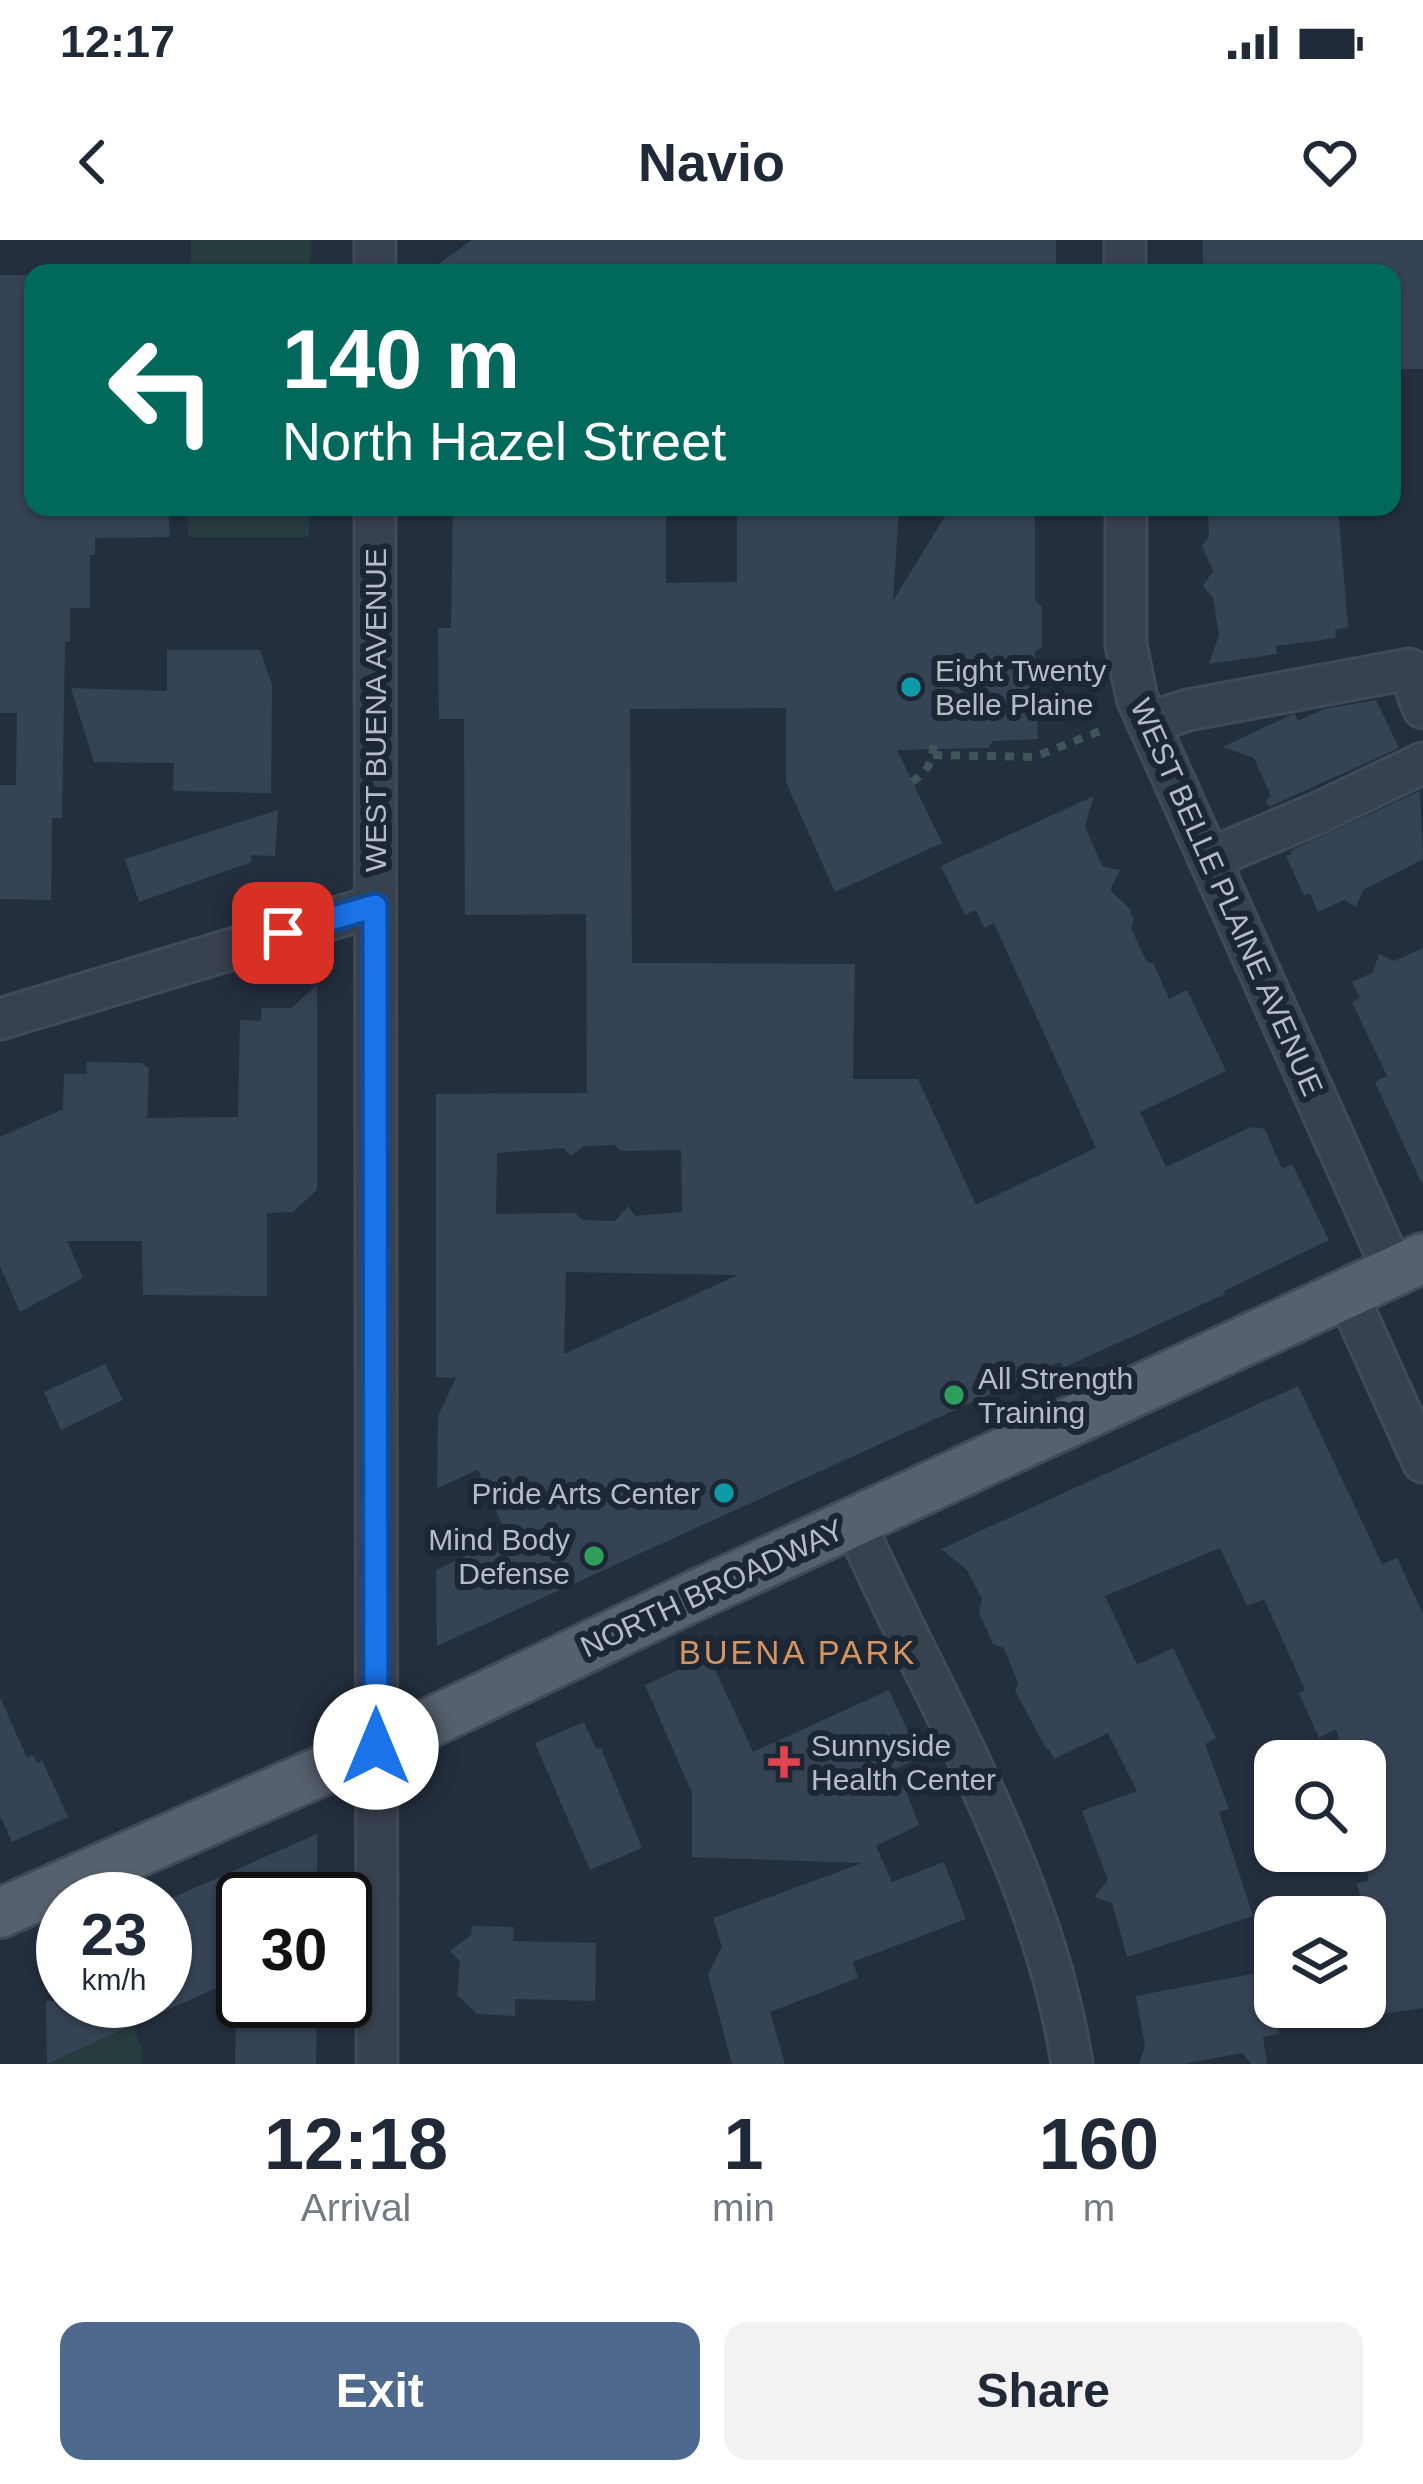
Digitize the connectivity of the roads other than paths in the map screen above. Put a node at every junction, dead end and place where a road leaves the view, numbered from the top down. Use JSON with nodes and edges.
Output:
{"nodes":[{"id":1,"x":375,"y":516,"type":"edge"},
{"id":2,"x":1126,"y":516,"type":"edge"},
{"id":3,"x":1423,"y":708,"type":"edge"},
{"id":4,"x":1148,"y":723,"type":"junction"},
{"id":5,"x":1423,"y":763,"type":"edge"},
{"id":6,"x":1209,"y":859,"type":"junction"},
{"id":7,"x":375,"y":906,"type":"junction"},
{"id":8,"x":0,"y":1019,"type":"edge"},
{"id":9,"x":1408,"y":1265,"type":"edge"},
{"id":10,"x":1347,"y":1294,"type":"junction"},
{"id":11,"x":1423,"y":1462,"type":"edge"},
{"id":12,"x":854,"y":1521,"type":"junction"},
{"id":13,"x":376,"y":1747,"type":"junction"},
{"id":14,"x":0,"y":1913,"type":"edge"},
{"id":15,"x":376,"y":2064,"type":"edge"},
{"id":16,"x":1072,"y":2064,"type":"edge"}],
"edges":[{"from":1,"to":7,"type":"street","name":"WEST BUENA AVENUE"},
{"from":2,"to":4,"type":"street","name":"WEST BELLE PLAINE AVENUE"},
{"from":3,"to":4,"type":"street"},
{"from":4,"to":6,"type":"street","name":"WEST BELLE PLAINE AVENUE"},
{"from":5,"to":6,"type":"street"},
{"from":6,"to":9,"type":"street","name":"WEST BELLE PLAINE AVENUE"},
{"from":7,"to":8,"type":"street"},
{"from":7,"to":13,"type":"street","name":"WEST BUENA AVENUE"},
{"from":9,"to":10,"type":"main road","name":"NORTH BROADWAY"},
{"from":10,"to":11,"type":"street"},
{"from":10,"to":12,"type":"main road","name":"NORTH BROADWAY"},
{"from":12,"to":13,"type":"main road","name":"NORTH BROADWAY"},
{"from":12,"to":16,"type":"street"},
{"from":13,"to":14,"type":"main road","name":"NORTH BROADWAY"},
{"from":13,"to":15,"type":"street","name":"WEST BUENA AVENUE"}]}
